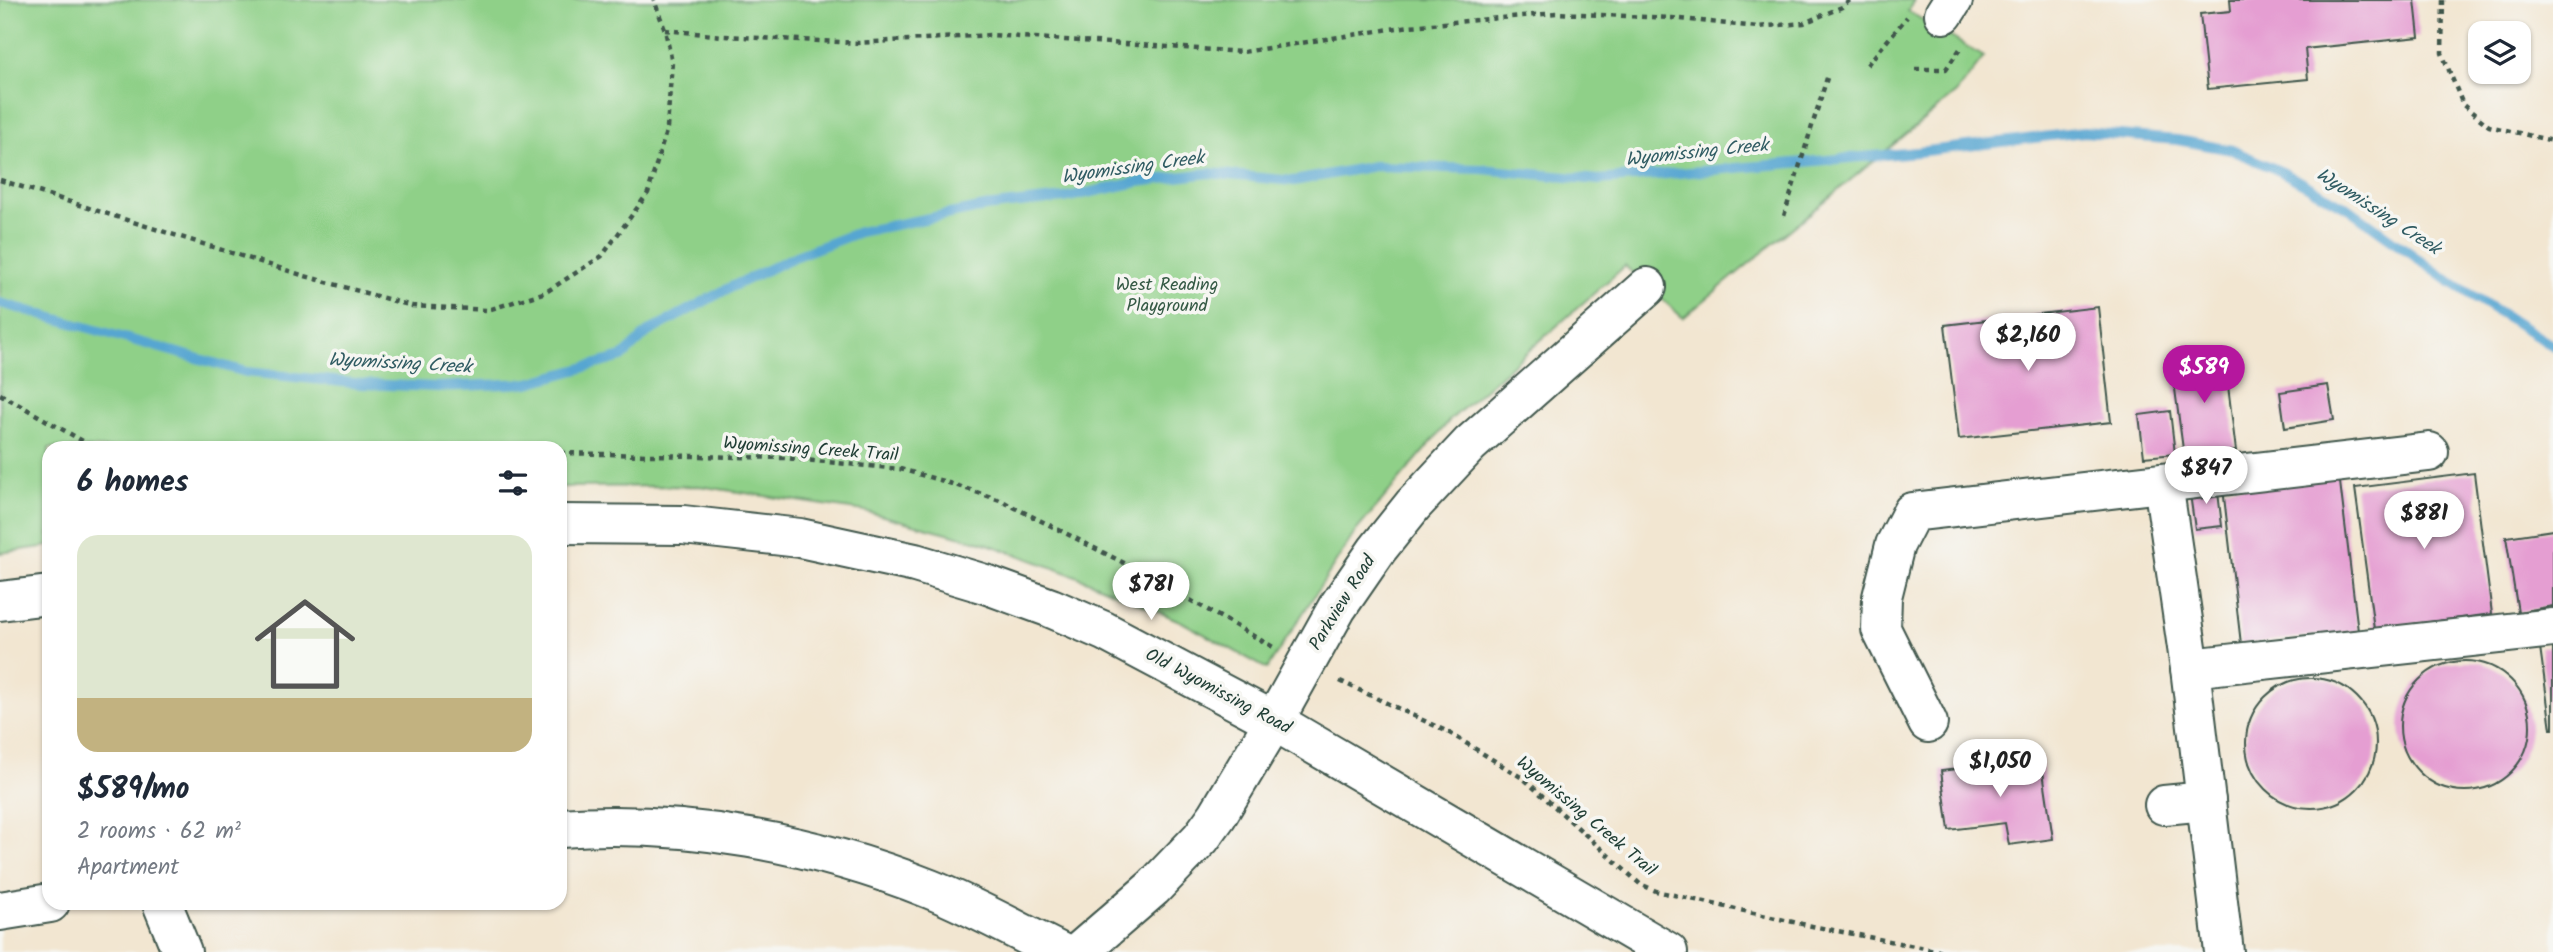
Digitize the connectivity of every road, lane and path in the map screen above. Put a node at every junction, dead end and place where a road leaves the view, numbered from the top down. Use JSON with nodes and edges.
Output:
{"nodes":[{"id":1,"x":654,"y":0,"type":"edge"},
{"id":2,"x":1850,"y":0,"type":"edge"},
{"id":3,"x":2443,"y":0,"type":"edge"},
{"id":4,"x":1935,"y":10,"type":"edge"},
{"id":5,"x":665,"y":30,"type":"junction"},
{"id":6,"x":1961,"y":48,"type":"dead end"},
{"id":7,"x":1867,"y":65,"type":"dead end"},
{"id":8,"x":1915,"y":69,"type":"dead end"},
{"id":9,"x":1827,"y":78,"type":"dead end"},
{"id":10,"x":2553,"y":141,"type":"edge"},
{"id":11,"x":0,"y":180,"type":"edge"},
{"id":12,"x":1784,"y":216,"type":"dead end"},
{"id":13,"x":1647,"y":287,"type":"dead end"},
{"id":14,"x":0,"y":394,"type":"edge"},
{"id":15,"x":83,"y":441,"type":"edge"},
{"id":16,"x":2429,"y":452,"type":"dead end"},
{"id":17,"x":567,"y":453,"type":"edge"},
{"id":18,"x":2163,"y":483,"type":"junction"},
{"id":19,"x":567,"y":524,"type":"edge"},
{"id":20,"x":42,"y":596,"type":"edge"},
{"id":21,"x":0,"y":601,"type":"edge"},
{"id":22,"x":2553,"y":628,"type":"edge"},
{"id":23,"x":1305,"y":665,"type":"junction"},
{"id":24,"x":2190,"y":668,"type":"junction"},
{"id":25,"x":1273,"y":721,"type":"junction"},
{"id":26,"x":1928,"y":723,"type":"dead end"},
{"id":27,"x":2206,"y":801,"type":"junction"},
{"id":28,"x":2164,"y":805,"type":"dead end"},
{"id":29,"x":567,"y":828,"type":"edge"},
{"id":30,"x":42,"y":904,"type":"edge"},
{"id":31,"x":165,"y":910,"type":"edge"},
{"id":32,"x":0,"y":911,"type":"edge"},
{"id":33,"x":182,"y":952,"type":"edge"},
{"id":34,"x":1060,"y":952,"type":"edge"},
{"id":35,"x":1079,"y":952,"type":"edge"},
{"id":36,"x":1668,"y":952,"type":"edge"},
{"id":37,"x":1945,"y":952,"type":"edge"},
{"id":38,"x":2224,"y":952,"type":"edge"}],
"edges":[{"from":1,"to":5,"type":"path"},
{"from":2,"to":5,"type":"path"},
{"from":3,"to":10,"type":"path"},
{"from":4,"to":7,"type":"path"},
{"from":5,"to":11,"type":"path"},
{"from":6,"to":8,"type":"path"},
{"from":9,"to":12,"type":"path"},
{"from":13,"to":23,"type":"street","name":"Parkview Road"},
{"from":14,"to":15,"type":"path"},
{"from":16,"to":18,"type":"street"},
{"from":17,"to":23,"type":"path","name":"Wyomissing Creek Trail"},
{"from":18,"to":24,"type":"street"},
{"from":18,"to":26,"type":"street"},
{"from":19,"to":25,"type":"street","name":"Old Wyomissing Road"},
{"from":20,"to":21,"type":"street"},
{"from":22,"to":24,"type":"street"},
{"from":23,"to":25,"type":"street","name":"Parkview Road"},
{"from":23,"to":37,"type":"path","name":"Wyomissing Creek Trail"},
{"from":24,"to":27,"type":"street"},
{"from":25,"to":35,"type":"street","name":"Parkview Road"},
{"from":25,"to":36,"type":"street","name":"Old Wyomissing Road"},
{"from":27,"to":28,"type":"street"},
{"from":27,"to":38,"type":"street"},
{"from":29,"to":34,"type":"street"},
{"from":30,"to":32,"type":"street"},
{"from":31,"to":33,"type":"street"}]}
